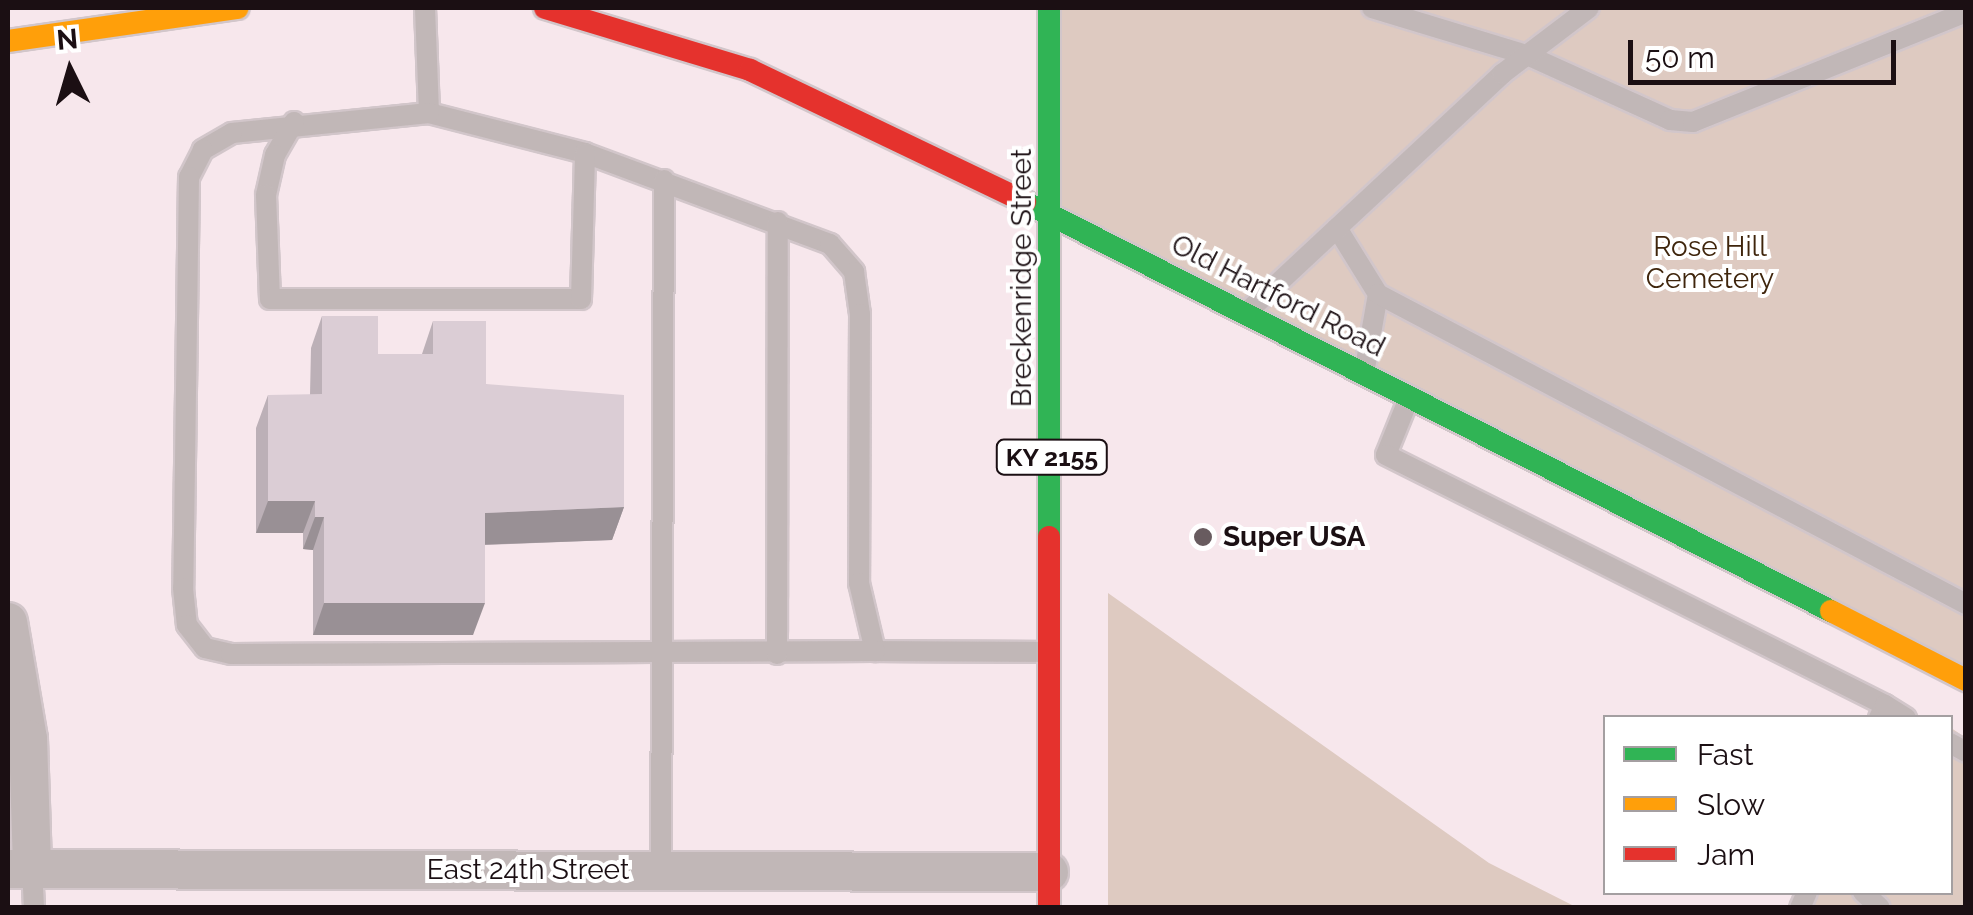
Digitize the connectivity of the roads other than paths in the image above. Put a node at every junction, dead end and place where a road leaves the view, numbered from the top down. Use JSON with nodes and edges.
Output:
{"nodes":[{"id":1,"x":238,"y":8,"type":"edge"},
{"id":2,"x":425,"y":8,"type":"edge"},
{"id":3,"x":546,"y":8,"type":"edge"},
{"id":4,"x":1049,"y":8,"type":"edge"},
{"id":5,"x":1372,"y":8,"type":"edge"},
{"id":6,"x":1588,"y":8,"type":"edge"},
{"id":7,"x":1966,"y":12,"type":"edge"},
{"id":8,"x":8,"y":41,"type":"edge"},
{"id":9,"x":1527,"y":55,"type":"junction"},
{"id":10,"x":428,"y":113,"type":"junction"},
{"id":11,"x":294,"y":122,"type":"junction"},
{"id":12,"x":585,"y":153,"type":"junction"},
{"id":13,"x":664,"y":180,"type":"junction"},
{"id":14,"x":1054,"y":215,"type":"junction"},
{"id":15,"x":778,"y":222,"type":"junction"},
{"id":16,"x":1337,"y":228,"type":"junction"},
{"id":17,"x":1378,"y":294,"type":"junction"},
{"id":18,"x":1246,"y":313,"type":"junction"},
{"id":19,"x":1364,"y":373,"type":"junction"},
{"id":20,"x":1410,"y":396,"type":"junction"},
{"id":21,"x":1966,"y":604,"type":"edge"},
{"id":22,"x":8,"y":622,"type":"edge"},
{"id":23,"x":875,"y":651,"type":"junction"},
{"id":24,"x":1051,"y":652,"type":"junction"},
{"id":25,"x":660,"y":654,"type":"junction"},
{"id":26,"x":776,"y":654,"type":"junction"},
{"id":27,"x":1966,"y":680,"type":"edge"},
{"id":28,"x":1882,"y":711,"type":"edge"},
{"id":29,"x":20,"y":868,"type":"edge"},
{"id":30,"x":661,"y":870,"type":"junction"},
{"id":31,"x":1049,"y":890,"type":"edge"},
{"id":32,"x":34,"y":908,"type":"edge"}],
"edges":[{"from":1,"to":8,"type":"main road"},
{"from":2,"to":10,"type":"lane"},
{"from":3,"to":14,"type":"main road","name":"Old Hartford Road"},
{"from":4,"to":14,"type":"main road","name":"Breckenridge Street","number":"KY 2155"},
{"from":5,"to":9,"type":"lane"},
{"from":6,"to":9,"type":"lane"},
{"from":7,"to":9,"type":"lane"},
{"from":9,"to":16,"type":"lane"},
{"from":10,"to":11,"type":"lane"},
{"from":10,"to":12,"type":"lane"},
{"from":11,"to":12,"type":"lane"},
{"from":11,"to":25,"type":"lane"},
{"from":12,"to":13,"type":"lane"},
{"from":13,"to":15,"type":"lane"},
{"from":13,"to":25,"type":"lane"},
{"from":14,"to":18,"type":"main road","name":"Old Hartford Road"},
{"from":14,"to":24,"type":"main road","name":"Breckenridge Street","number":"KY 2155"},
{"from":15,"to":23,"type":"lane"},
{"from":15,"to":26,"type":"lane"},
{"from":16,"to":17,"type":"lane"},
{"from":16,"to":18,"type":"lane"},
{"from":17,"to":19,"type":"lane"},
{"from":17,"to":21,"type":"lane"},
{"from":18,"to":19,"type":"main road","name":"Old Hartford Road"},
{"from":19,"to":20,"type":"main road","name":"Old Hartford Road"},
{"from":20,"to":27,"type":"main road","name":"Old Hartford Road"},
{"from":20,"to":28,"type":"lane"},
{"from":22,"to":29,"type":"street"},
{"from":23,"to":24,"type":"lane"},
{"from":23,"to":26,"type":"lane"},
{"from":24,"to":31,"type":"main road","name":"Breckenridge Street","number":"KY 2155"},
{"from":25,"to":26,"type":"lane"},
{"from":25,"to":30,"type":"lane"},
{"from":29,"to":30,"type":"street","name":"East 24th Street"},
{"from":29,"to":32,"type":"lane"},
{"from":30,"to":31,"type":"street","name":"East 24th Street"}]}
